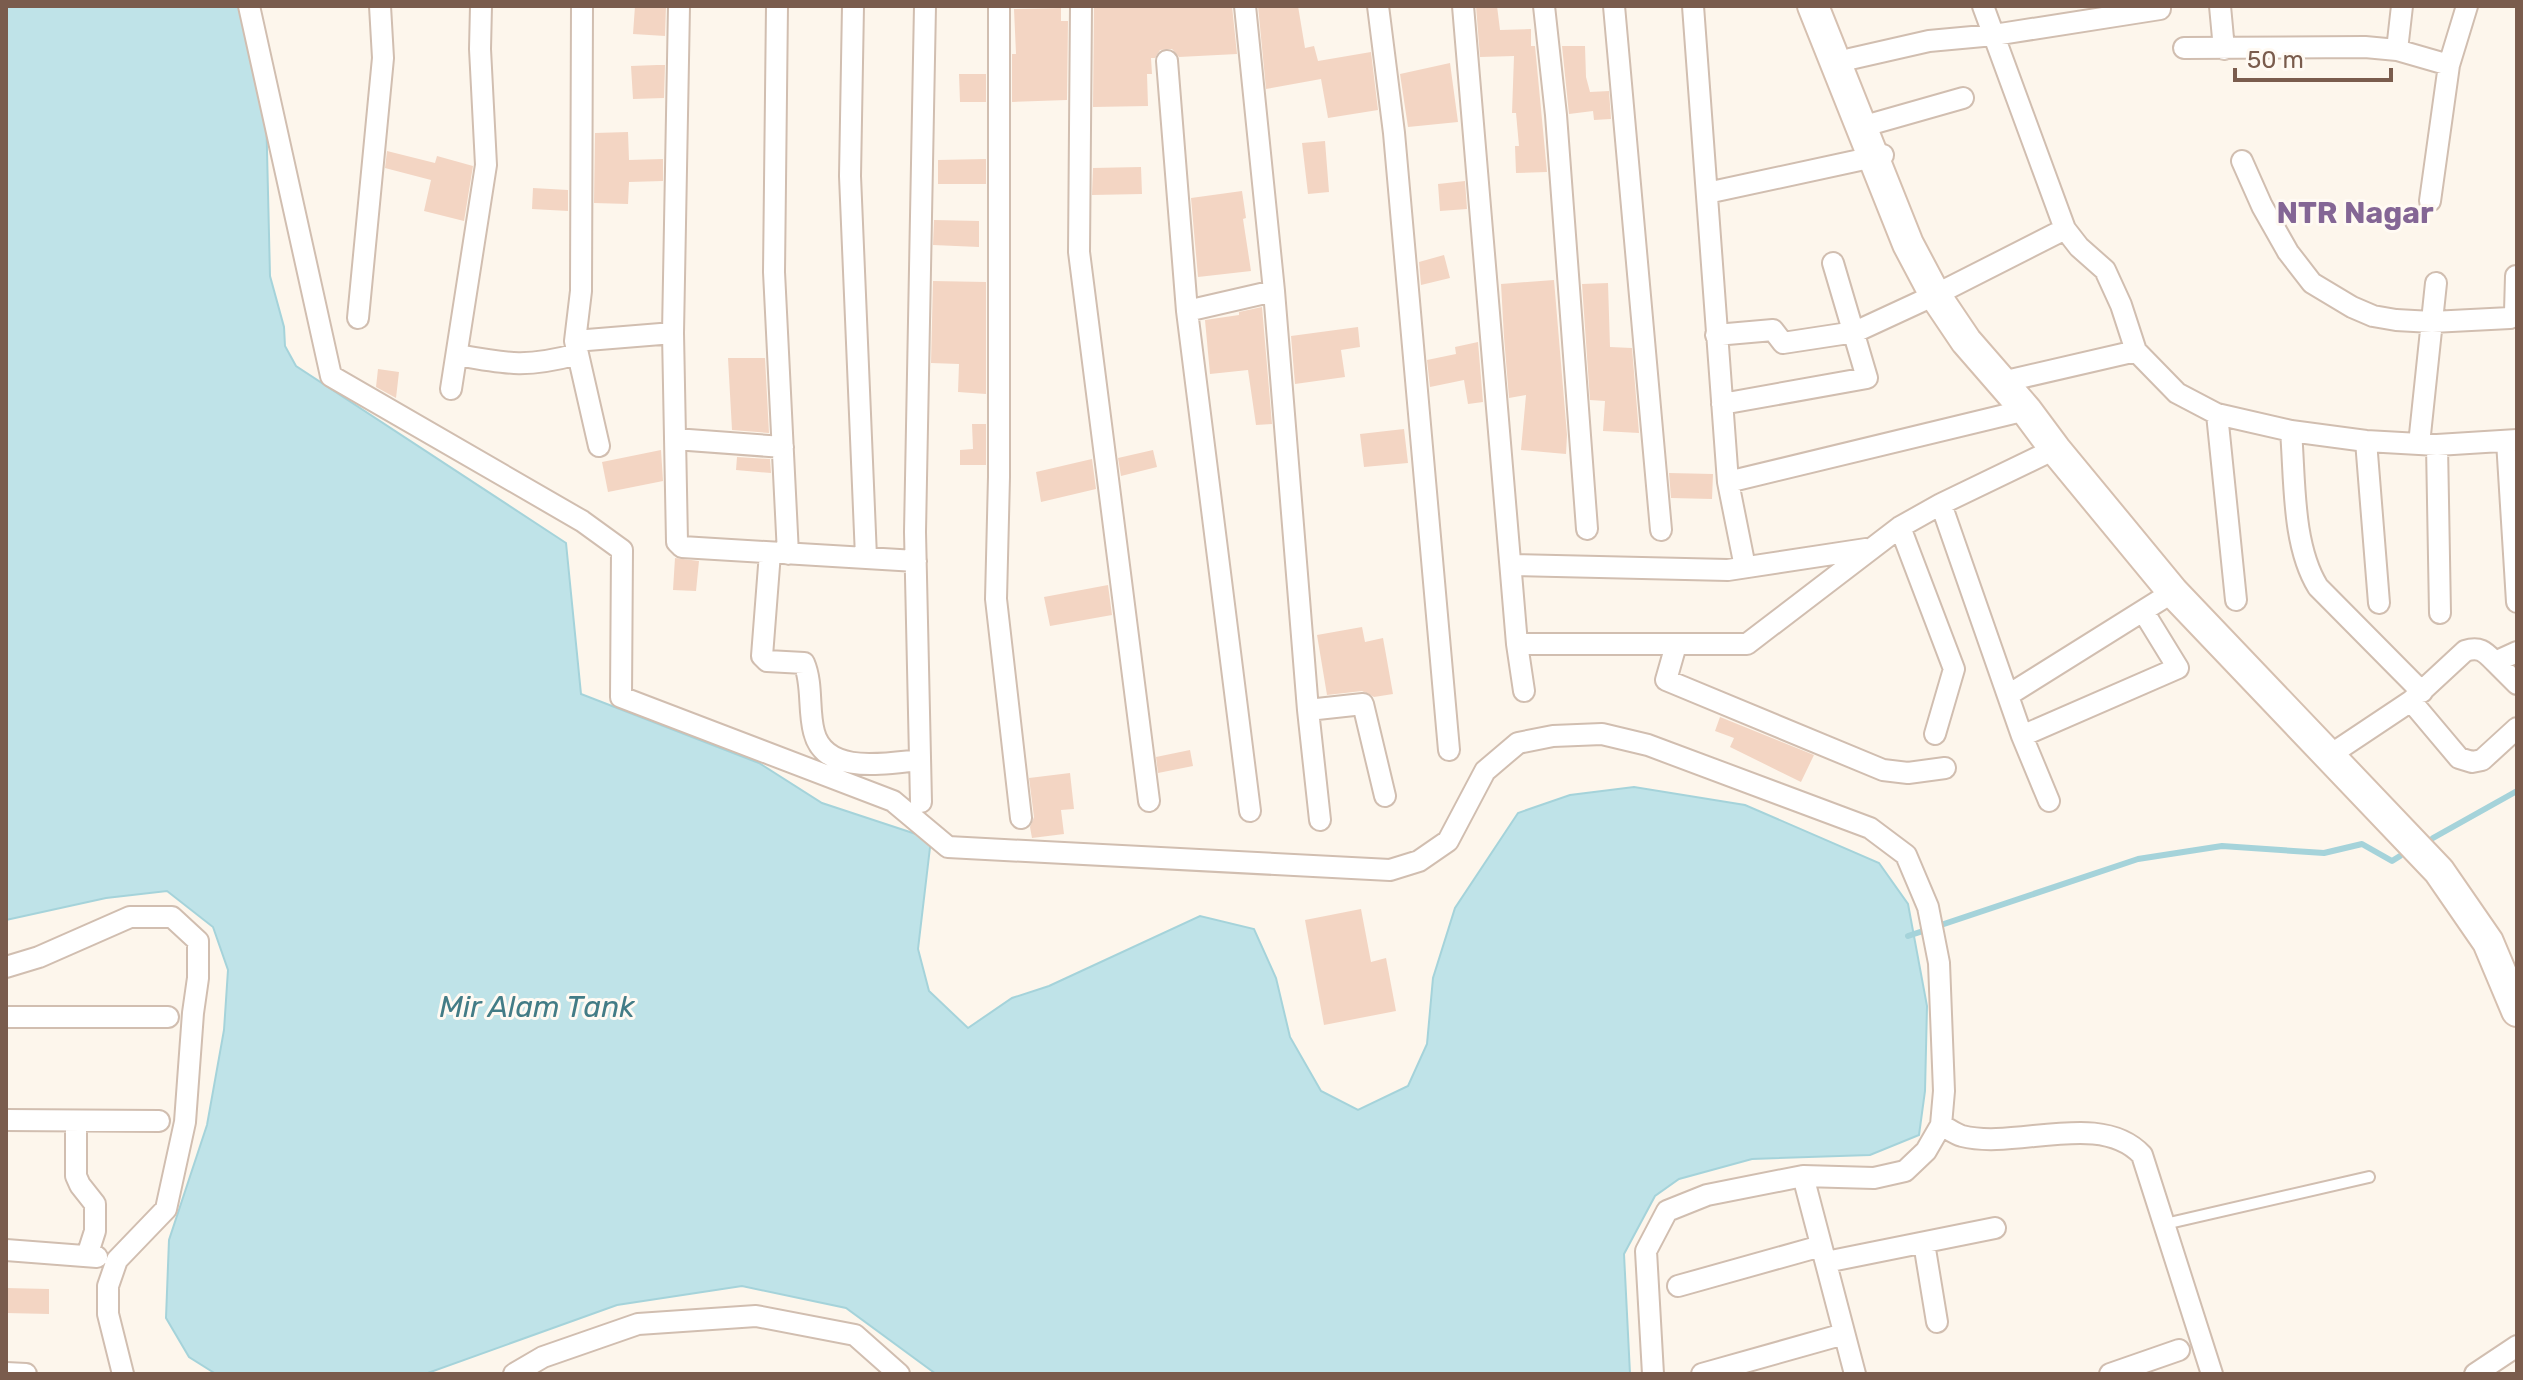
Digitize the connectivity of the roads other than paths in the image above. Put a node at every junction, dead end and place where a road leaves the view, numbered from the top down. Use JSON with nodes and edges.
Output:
{"nodes":[{"id":1,"x":249,"y":6,"type":"edge"},
{"id":2,"x":380,"y":6,"type":"edge"},
{"id":3,"x":481,"y":6,"type":"edge"},
{"id":4,"x":582,"y":6,"type":"edge"},
{"id":5,"x":679,"y":6,"type":"edge"},
{"id":6,"x":777,"y":6,"type":"edge"},
{"id":7,"x":853,"y":6,"type":"edge"},
{"id":8,"x":925,"y":6,"type":"edge"},
{"id":9,"x":999,"y":6,"type":"edge"},
{"id":10,"x":1081,"y":6,"type":"edge"},
{"id":11,"x":1245,"y":6,"type":"edge"},
{"id":12,"x":1378,"y":6,"type":"edge"},
{"id":13,"x":1463,"y":6,"type":"edge"},
{"id":14,"x":1544,"y":6,"type":"edge"},
{"id":15,"x":1614,"y":6,"type":"edge"},
{"id":16,"x":1693,"y":6,"type":"edge"},
{"id":17,"x":1813,"y":6,"type":"edge"},
{"id":18,"x":1828,"y":6,"type":"edge"},
{"id":19,"x":1983,"y":6,"type":"edge"},
{"id":20,"x":2220,"y":6,"type":"edge"},
{"id":21,"x":2402,"y":6,"type":"edge"},
{"id":22,"x":2467,"y":6,"type":"edge"},
{"id":23,"x":2160,"y":9,"type":"dead end"},
{"id":24,"x":1994,"y":35,"type":"junction"},
{"id":25,"x":2184,"y":48,"type":"dead end"},
{"id":26,"x":2224,"y":49,"type":"junction"},
{"id":27,"x":2397,"y":50,"type":"junction"},
{"id":28,"x":1850,"y":59,"type":"junction"},
{"id":29,"x":1167,"y":61,"type":"dead end"},
{"id":30,"x":2449,"y":65,"type":"junction"},
{"id":31,"x":1963,"y":98,"type":"dead end"},
{"id":32,"x":1875,"y":123,"type":"junction"},
{"id":33,"x":1880,"y":156,"type":"junction"},
{"id":34,"x":2242,"y":161,"type":"dead end"},
{"id":35,"x":1707,"y":193,"type":"junction"},
{"id":36,"x":2430,"y":201,"type":"dead end"},
{"id":37,"x":2065,"y":229,"type":"junction"},
{"id":38,"x":1833,"y":263,"type":"dead end"},
{"id":39,"x":2516,"y":276,"type":"edge"},
{"id":40,"x":2436,"y":283,"type":"dead end"},
{"id":41,"x":1274,"y":291,"type":"junction"},
{"id":42,"x":1942,"y":292,"type":"junction"},
{"id":43,"x":1187,"y":311,"type":"junction"},
{"id":44,"x":358,"y":318,"type":"dead end"},
{"id":45,"x":2432,"y":322,"type":"junction"},
{"id":46,"x":1855,"y":332,"type":"junction"},
{"id":47,"x":673,"y":333,"type":"junction"},
{"id":48,"x":1716,"y":335,"type":"junction"},
{"id":49,"x":576,"y":348,"type":"junction"},
{"id":50,"x":2136,"y":351,"type":"junction"},
{"id":51,"x":457,"y":355,"type":"junction"},
{"id":52,"x":2002,"y":382,"type":"junction"},
{"id":53,"x":451,"y":389,"type":"dead end"},
{"id":54,"x":1722,"y":404,"type":"junction"},
{"id":55,"x":2026,"y":410,"type":"junction"},
{"id":56,"x":2217,"y":414,"type":"junction"},
{"id":57,"x":2291,"y":431,"type":"junction"},
{"id":58,"x":675,"y":439,"type":"junction"},
{"id":59,"x":2512,"y":440,"type":"edge"},
{"id":60,"x":2366,"y":441,"type":"junction"},
{"id":61,"x":2428,"y":445,"type":"junction"},
{"id":62,"x":599,"y":446,"type":"dead end"},
{"id":63,"x":783,"y":447,"type":"junction"},
{"id":64,"x":2055,"y":449,"type":"junction"},
{"id":65,"x":1728,"y":482,"type":"junction"},
{"id":66,"x":1941,"y":504,"type":"junction"},
{"id":67,"x":1900,"y":527,"type":"junction"},
{"id":68,"x":1587,"y":529,"type":"dead end"},
{"id":69,"x":1661,"y":530,"type":"dead end"},
{"id":70,"x":1870,"y":548,"type":"junction"},
{"id":71,"x":779,"y":553,"type":"junction"},
{"id":72,"x":866,"y":557,"type":"junction"},
{"id":73,"x":916,"y":561,"type":"junction"},
{"id":74,"x":1511,"y":565,"type":"junction"},
{"id":75,"x":1745,"y":567,"type":"junction"},
{"id":76,"x":2173,"y":592,"type":"junction"},
{"id":77,"x":2236,"y":600,"type":"dead end"},
{"id":78,"x":2517,"y":602,"type":"edge"},
{"id":79,"x":2379,"y":603,"type":"dead end"},
{"id":80,"x":2143,"y":611,"type":"junction"},
{"id":81,"x":2440,"y":613,"type":"dead end"},
{"id":82,"x":1517,"y":644,"type":"junction"},
{"id":83,"x":1676,"y":645,"type":"junction"},
{"id":84,"x":2517,"y":652,"type":"edge"},
{"id":85,"x":2495,"y":662,"type":"junction"},
{"id":86,"x":2517,"y":684,"type":"edge"},
{"id":87,"x":1524,"y":691,"type":"dead end"},
{"id":88,"x":2010,"y":694,"type":"junction"},
{"id":89,"x":2416,"y":696,"type":"junction"},
{"id":90,"x":1308,"y":710,"type":"junction"},
{"id":91,"x":2517,"y":728,"type":"edge"},
{"id":92,"x":1935,"y":734,"type":"dead end"},
{"id":93,"x":2022,"y":736,"type":"junction"},
{"id":94,"x":1449,"y":750,"type":"dead end"},
{"id":95,"x":2330,"y":755,"type":"junction"},
{"id":96,"x":920,"y":760,"type":"junction"},
{"id":97,"x":1945,"y":768,"type":"dead end"},
{"id":98,"x":1385,"y":796,"type":"dead end"},
{"id":99,"x":1149,"y":801,"type":"dead end"},
{"id":100,"x":2049,"y":801,"type":"dead end"},
{"id":101,"x":921,"y":802,"type":"dead end"},
{"id":102,"x":1250,"y":811,"type":"dead end"},
{"id":103,"x":1021,"y":818,"type":"dead end"},
{"id":104,"x":1320,"y":820,"type":"dead end"},
{"id":105,"x":6,"y":967,"type":"edge"},
{"id":106,"x":2517,"y":1011,"type":"edge"},
{"id":107,"x":6,"y":1017,"type":"edge"},
{"id":108,"x":168,"y":1017,"type":"dead end"},
{"id":109,"x":6,"y":1120,"type":"edge"},
{"id":110,"x":76,"y":1121,"type":"junction"},
{"id":111,"x":159,"y":1121,"type":"dead end"},
{"id":112,"x":1941,"y":1125,"type":"junction"},
{"id":113,"x":1803,"y":1176,"type":"junction"},
{"id":114,"x":2369,"y":1177,"type":"dead end"},
{"id":115,"x":2165,"y":1224,"type":"junction"},
{"id":116,"x":1995,"y":1228,"type":"dead end"},
{"id":117,"x":1924,"y":1243,"type":"junction"},
{"id":118,"x":6,"y":1250,"type":"edge"},
{"id":119,"x":1823,"y":1254,"type":"junction"},
{"id":120,"x":1678,"y":1286,"type":"dead end"},
{"id":121,"x":1937,"y":1322,"type":"dead end"},
{"id":122,"x":1844,"y":1334,"type":"junction"},
{"id":123,"x":2517,"y":1346,"type":"edge"},
{"id":124,"x":2179,"y":1350,"type":"dead end"},
{"id":125,"x":6,"y":1373,"type":"edge"},
{"id":126,"x":26,"y":1374,"type":"edge"},
{"id":127,"x":123,"y":1374,"type":"edge"},
{"id":128,"x":514,"y":1374,"type":"edge"},
{"id":129,"x":899,"y":1374,"type":"edge"},
{"id":130,"x":1653,"y":1374,"type":"edge"},
{"id":131,"x":1702,"y":1374,"type":"edge"},
{"id":132,"x":1855,"y":1374,"type":"edge"},
{"id":133,"x":2110,"y":1374,"type":"edge"},
{"id":134,"x":2212,"y":1374,"type":"edge"},
{"id":135,"x":2475,"y":1374,"type":"edge"}],
"edges":[{"from":1,"to":112,"type":"street"},
{"from":2,"to":44,"type":"street"},
{"from":3,"to":51,"type":"street"},
{"from":4,"to":49,"type":"street"},
{"from":5,"to":47,"type":"street"},
{"from":6,"to":63,"type":"street"},
{"from":7,"to":72,"type":"street"},
{"from":8,"to":73,"type":"street"},
{"from":9,"to":103,"type":"street"},
{"from":10,"to":99,"type":"street"},
{"from":11,"to":41,"type":"street"},
{"from":12,"to":94,"type":"street"},
{"from":13,"to":74,"type":"street"},
{"from":14,"to":68,"type":"street"},
{"from":15,"to":69,"type":"street"},
{"from":16,"to":35,"type":"street"},
{"from":17,"to":33,"type":"main road"},
{"from":18,"to":28,"type":"main road"},
{"from":19,"to":24,"type":"street"},
{"from":20,"to":26,"type":"street"},
{"from":21,"to":27,"type":"street"},
{"from":22,"to":30,"type":"street"},
{"from":23,"to":24,"type":"street"},
{"from":24,"to":28,"type":"street"},
{"from":24,"to":37,"type":"street"},
{"from":25,"to":26,"type":"street"},
{"from":26,"to":27,"type":"street"},
{"from":27,"to":30,"type":"street"},
{"from":28,"to":32,"type":"main road"},
{"from":29,"to":43,"type":"street"},
{"from":30,"to":36,"type":"street"},
{"from":31,"to":32,"type":"street"},
{"from":32,"to":33,"type":"main road"},
{"from":33,"to":35,"type":"street"},
{"from":33,"to":42,"type":"main road"},
{"from":34,"to":45,"type":"street"},
{"from":35,"to":48,"type":"street"},
{"from":37,"to":42,"type":"street"},
{"from":37,"to":50,"type":"street"},
{"from":38,"to":46,"type":"street"},
{"from":39,"to":45,"type":"street"},
{"from":40,"to":45,"type":"street"},
{"from":41,"to":43,"type":"street"},
{"from":41,"to":90,"type":"street"},
{"from":42,"to":46,"type":"street"},
{"from":42,"to":52,"type":"main road"},
{"from":43,"to":102,"type":"street"},
{"from":45,"to":61,"type":"street"},
{"from":46,"to":48,"type":"street"},
{"from":46,"to":54,"type":"street"},
{"from":47,"to":49,"type":"street"},
{"from":47,"to":58,"type":"street"},
{"from":48,"to":54,"type":"street"},
{"from":49,"to":51,"type":"street"},
{"from":49,"to":62,"type":"street"},
{"from":50,"to":52,"type":"street"},
{"from":50,"to":56,"type":"street"},
{"from":51,"to":53,"type":"street"},
{"from":52,"to":55,"type":"main road"},
{"from":54,"to":65,"type":"street"},
{"from":55,"to":64,"type":"main road"},
{"from":55,"to":65,"type":"street"},
{"from":56,"to":57,"type":"street"},
{"from":56,"to":77,"type":"street"},
{"from":57,"to":60,"type":"street"},
{"from":57,"to":89,"type":"street"},
{"from":58,"to":63,"type":"street"},
{"from":58,"to":71,"type":"street"},
{"from":59,"to":61,"type":"street"},
{"from":59,"to":78,"type":"street"},
{"from":60,"to":61,"type":"street"},
{"from":60,"to":79,"type":"street"},
{"from":61,"to":81,"type":"street"},
{"from":63,"to":71,"type":"street"},
{"from":64,"to":66,"type":"street"},
{"from":64,"to":76,"type":"main road"},
{"from":65,"to":75,"type":"street"},
{"from":66,"to":67,"type":"street"},
{"from":66,"to":88,"type":"street"},
{"from":67,"to":70,"type":"street"},
{"from":67,"to":92,"type":"street"},
{"from":70,"to":75,"type":"street"},
{"from":70,"to":83,"type":"street"},
{"from":71,"to":72,"type":"street"},
{"from":71,"to":96,"type":"street"},
{"from":72,"to":73,"type":"street"},
{"from":73,"to":96,"type":"street"},
{"from":74,"to":75,"type":"street"},
{"from":74,"to":82,"type":"street"},
{"from":76,"to":80,"type":"street"},
{"from":76,"to":95,"type":"main road"},
{"from":80,"to":88,"type":"street"},
{"from":80,"to":93,"type":"street"},
{"from":82,"to":83,"type":"street"},
{"from":82,"to":87,"type":"street"},
{"from":83,"to":97,"type":"street"},
{"from":84,"to":85,"type":"street"},
{"from":85,"to":86,"type":"street"},
{"from":85,"to":89,"type":"street"},
{"from":88,"to":93,"type":"street"},
{"from":89,"to":91,"type":"street"},
{"from":89,"to":95,"type":"street"},
{"from":90,"to":98,"type":"street"},
{"from":90,"to":104,"type":"street"},
{"from":93,"to":100,"type":"street"},
{"from":95,"to":106,"type":"main road"},
{"from":96,"to":101,"type":"street"},
{"from":105,"to":127,"type":"street"},
{"from":107,"to":108,"type":"street"},
{"from":109,"to":110,"type":"street"},
{"from":110,"to":111,"type":"street"},
{"from":110,"to":118,"type":"street"},
{"from":112,"to":113,"type":"street"},
{"from":112,"to":115,"type":"street"},
{"from":113,"to":119,"type":"street"},
{"from":113,"to":130,"type":"street"},
{"from":114,"to":115,"type":"lane"},
{"from":115,"to":134,"type":"street"},
{"from":116,"to":117,"type":"street"},
{"from":117,"to":119,"type":"street"},
{"from":117,"to":121,"type":"street"},
{"from":119,"to":120,"type":"street"},
{"from":119,"to":122,"type":"street"},
{"from":122,"to":131,"type":"street"},
{"from":122,"to":132,"type":"street"},
{"from":123,"to":135,"type":"street"},
{"from":124,"to":133,"type":"street"},
{"from":125,"to":126,"type":"street"},
{"from":128,"to":129,"type":"street"}]}
